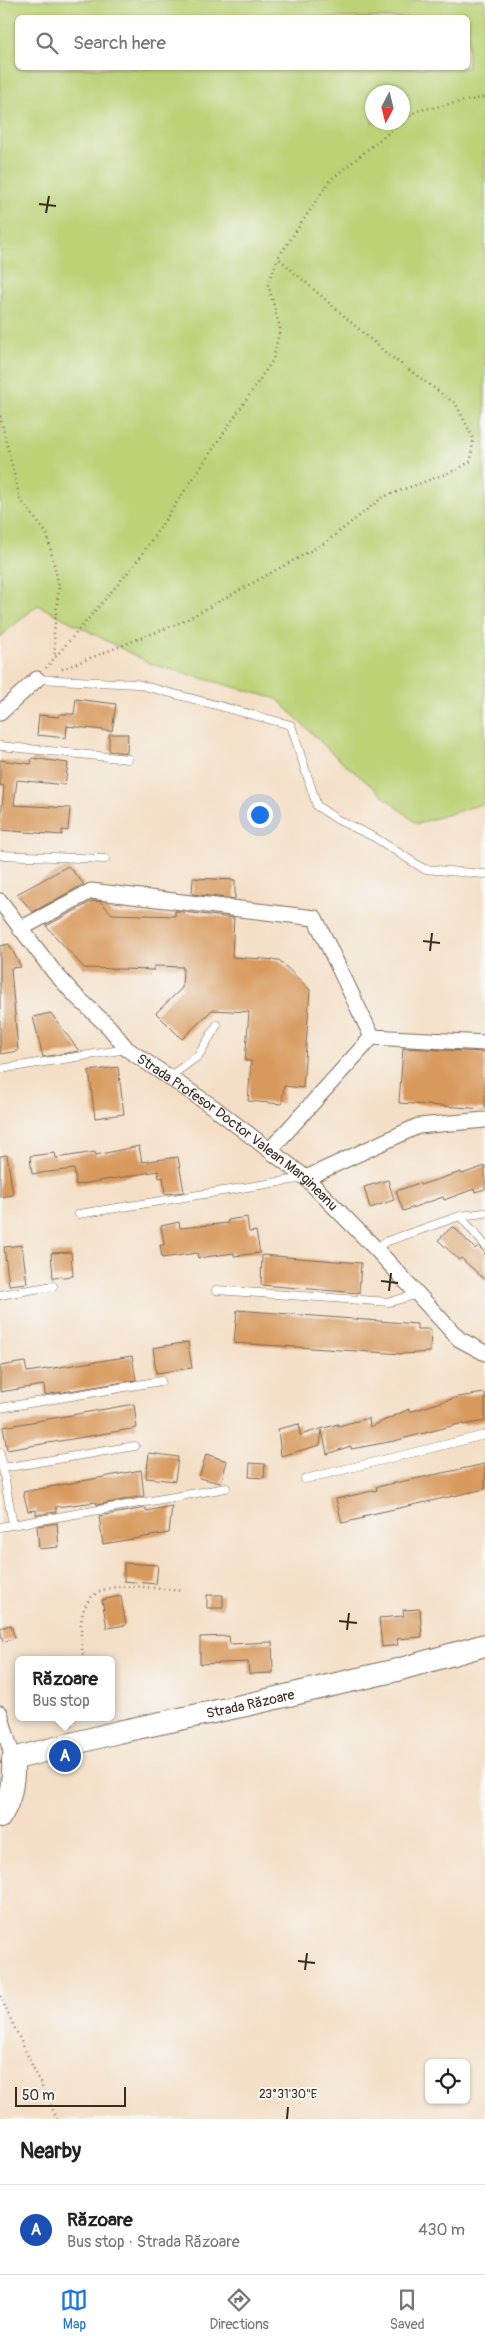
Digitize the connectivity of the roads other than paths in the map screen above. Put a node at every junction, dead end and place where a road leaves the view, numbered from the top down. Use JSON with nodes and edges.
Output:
{"nodes":[{"id":1,"x":37,"y":679,"type":"joint"},
{"id":2,"x":0,"y":714,"type":"edge"},
{"id":3,"x":0,"y":746,"type":"edge"},
{"id":4,"x":128,"y":759,"type":"dead end"},
{"id":5,"x":0,"y":856,"type":"edge"},
{"id":6,"x":105,"y":859,"type":"dead end"},
{"id":7,"x":485,"y":874,"type":"edge"},
{"id":8,"x":0,"y":901,"type":"edge"},
{"id":9,"x":20,"y":929,"type":"junction"},
{"id":10,"x":217,"y":1025,"type":"dead end"},
{"id":11,"x":372,"y":1038,"type":"junction"},
{"id":12,"x":485,"y":1043,"type":"edge"},
{"id":13,"x":127,"y":1049,"type":"junction"},
{"id":14,"x":0,"y":1069,"type":"edge"},
{"id":15,"x":169,"y":1077,"type":"junction"},
{"id":16,"x":485,"y":1120,"type":"edge"},
{"id":17,"x":270,"y":1150,"type":"junction"},
{"id":18,"x":306,"y":1178,"type":"junction"},
{"id":19,"x":485,"y":1213,"type":"edge"},
{"id":20,"x":79,"y":1214,"type":"dead end"},
{"id":21,"x":460,"y":1216,"type":"junction"},
{"id":22,"x":485,"y":1245,"type":"edge"},
{"id":23,"x":376,"y":1249,"type":"junction"},
{"id":24,"x":53,"y":1286,"type":"dead end"},
{"id":25,"x":216,"y":1290,"type":"dead end"},
{"id":26,"x":418,"y":1294,"type":"junction"},
{"id":27,"x":0,"y":1295,"type":"edge"},
{"id":28,"x":485,"y":1353,"type":"edge"},
{"id":29,"x":161,"y":1381,"type":"dead end"},
{"id":30,"x":0,"y":1408,"type":"edge"},
{"id":31,"x":485,"y":1435,"type":"edge"},
{"id":32,"x":135,"y":1446,"type":"dead end"},
{"id":33,"x":0,"y":1454,"type":"edge"},
{"id":34,"x":3,"y":1468,"type":"junction"},
{"id":35,"x":305,"y":1479,"type":"dead end"},
{"id":36,"x":226,"y":1488,"type":"dead end"},
{"id":37,"x":13,"y":1525,"type":"junction"},
{"id":38,"x":0,"y":1527,"type":"edge"},
{"id":39,"x":485,"y":1645,"type":"edge"},
{"id":40,"x":0,"y":1713,"type":"edge"},
{"id":41,"x":13,"y":1759,"type":"junction"},
{"id":42,"x":0,"y":1817,"type":"edge"}],
"edges":[{"from":1,"to":2,"type":"street"},
{"from":1,"to":7,"type":"lane"},
{"from":3,"to":4,"type":"lane"},
{"from":5,"to":6,"type":"lane"},
{"from":8,"to":9,"type":"street","name":"Strada Profesor Doctor Valean Margineanu"},
{"from":9,"to":11,"type":"street"},
{"from":9,"to":13,"type":"street","name":"Strada Profesor Doctor Valean Margineanu"},
{"from":10,"to":15,"type":"lane"},
{"from":11,"to":12,"type":"street"},
{"from":11,"to":17,"type":"street"},
{"from":13,"to":14,"type":"lane"},
{"from":13,"to":15,"type":"street","name":"Strada Profesor Doctor Valean Margineanu"},
{"from":15,"to":17,"type":"street","name":"Strada Profesor Doctor Valean Margineanu"},
{"from":16,"to":18,"type":"street"},
{"from":17,"to":18,"type":"street","name":"Strada Profesor Doctor Valean Margineanu"},
{"from":18,"to":20,"type":"lane"},
{"from":18,"to":23,"type":"street","name":"Strada Profesor Doctor Valean Margineanu"},
{"from":19,"to":21,"type":"lane"},
{"from":21,"to":22,"type":"lane"},
{"from":21,"to":23,"type":"lane"},
{"from":23,"to":26,"type":"street","name":"Strada Profesor Doctor Valean Margineanu"},
{"from":24,"to":27,"type":"lane"},
{"from":25,"to":26,"type":"lane"},
{"from":26,"to":28,"type":"street","name":"Strada Profesor Doctor Valean Margineanu"},
{"from":29,"to":30,"type":"lane"},
{"from":31,"to":35,"type":"lane"},
{"from":32,"to":34,"type":"lane"},
{"from":33,"to":34,"type":"lane"},
{"from":34,"to":37,"type":"lane"},
{"from":36,"to":37,"type":"lane"},
{"from":37,"to":38,"type":"lane"},
{"from":39,"to":41,"type":"street","name":"Strada Răzoare"},
{"from":40,"to":41,"type":"street"},
{"from":41,"to":42,"type":"street"}]}
